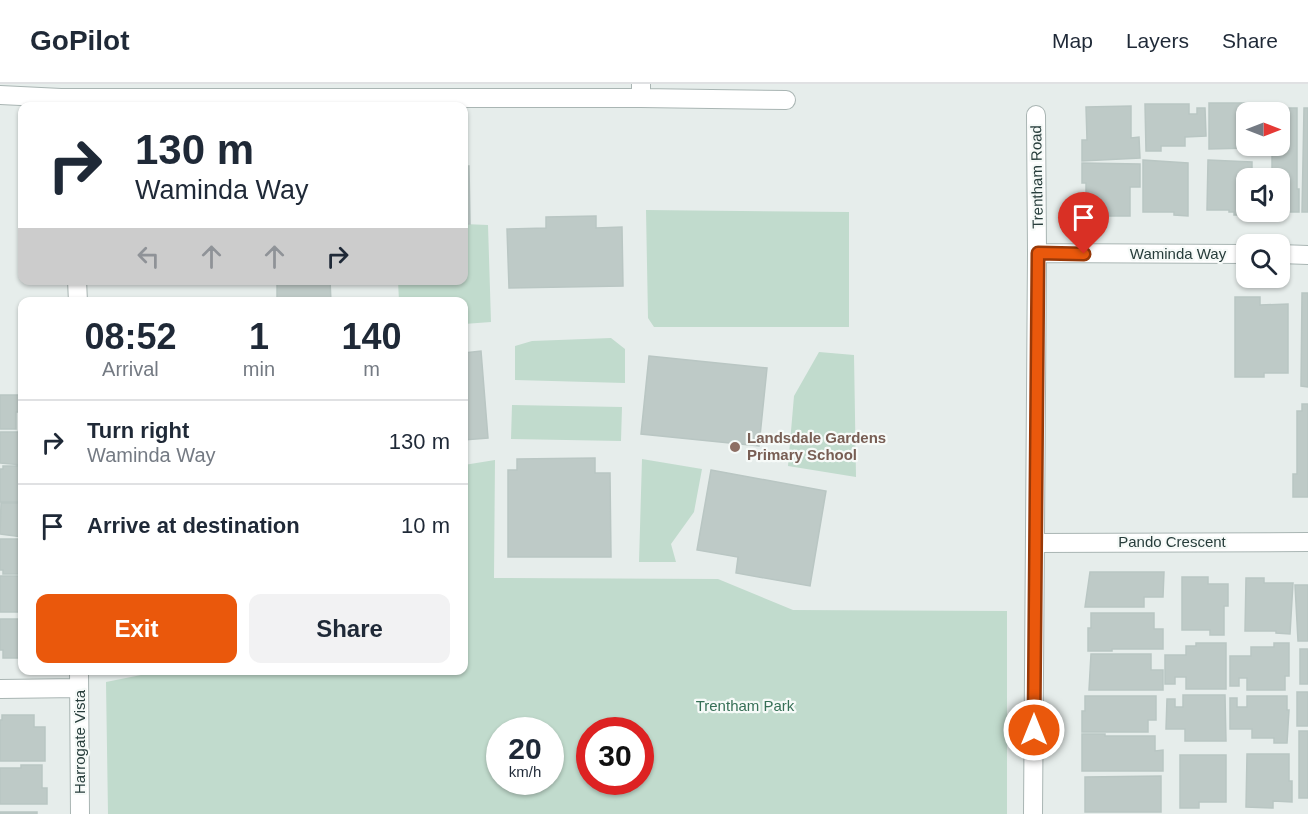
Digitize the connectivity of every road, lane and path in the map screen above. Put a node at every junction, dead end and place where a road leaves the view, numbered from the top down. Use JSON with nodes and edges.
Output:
{"nodes":[{"id":1,"x":353,"y":91,"type":"edge"},
{"id":2,"x":641,"y":91,"type":"edge"},
{"id":3,"x":0,"y":95,"type":"edge"},
{"id":4,"x":61,"y":96,"type":"edge"},
{"id":5,"x":786,"y":100,"type":"dead end"},
{"id":6,"x":1036,"y":116,"type":"dead end"},
{"id":7,"x":1038,"y":253,"type":"junction"},
{"id":8,"x":1236,"y":254,"type":"edge"},
{"id":9,"x":1290,"y":254,"type":"edge"},
{"id":10,"x":1308,"y":255,"type":"edge"},
{"id":11,"x":1308,"y":542,"type":"edge"},
{"id":12,"x":1035,"y":543,"type":"junction"},
{"id":13,"x":79,"y":679,"type":"edge"},
{"id":14,"x":0,"y":689,"type":"edge"},
{"id":15,"x":80,"y":814,"type":"edge"},
{"id":16,"x":1033,"y":814,"type":"edge"}],
"edges":[{"from":1,"to":2,"type":"street"},
{"from":1,"to":4,"type":"street"},
{"from":2,"to":5,"type":"street"},
{"from":3,"to":4,"type":"street"},
{"from":6,"to":7,"type":"street","name":"Trentham Road"},
{"from":7,"to":8,"type":"street","name":"Waminda Way"},
{"from":7,"to":12,"type":"street","name":"Trentham Road"},
{"from":9,"to":10,"type":"street"},
{"from":11,"to":12,"type":"street","name":"Pando Crescent"},
{"from":12,"to":16,"type":"street","name":"Trentham Road"},
{"from":13,"to":14,"type":"street"},
{"from":13,"to":15,"type":"street","name":"Harrogate Vista"}]}
